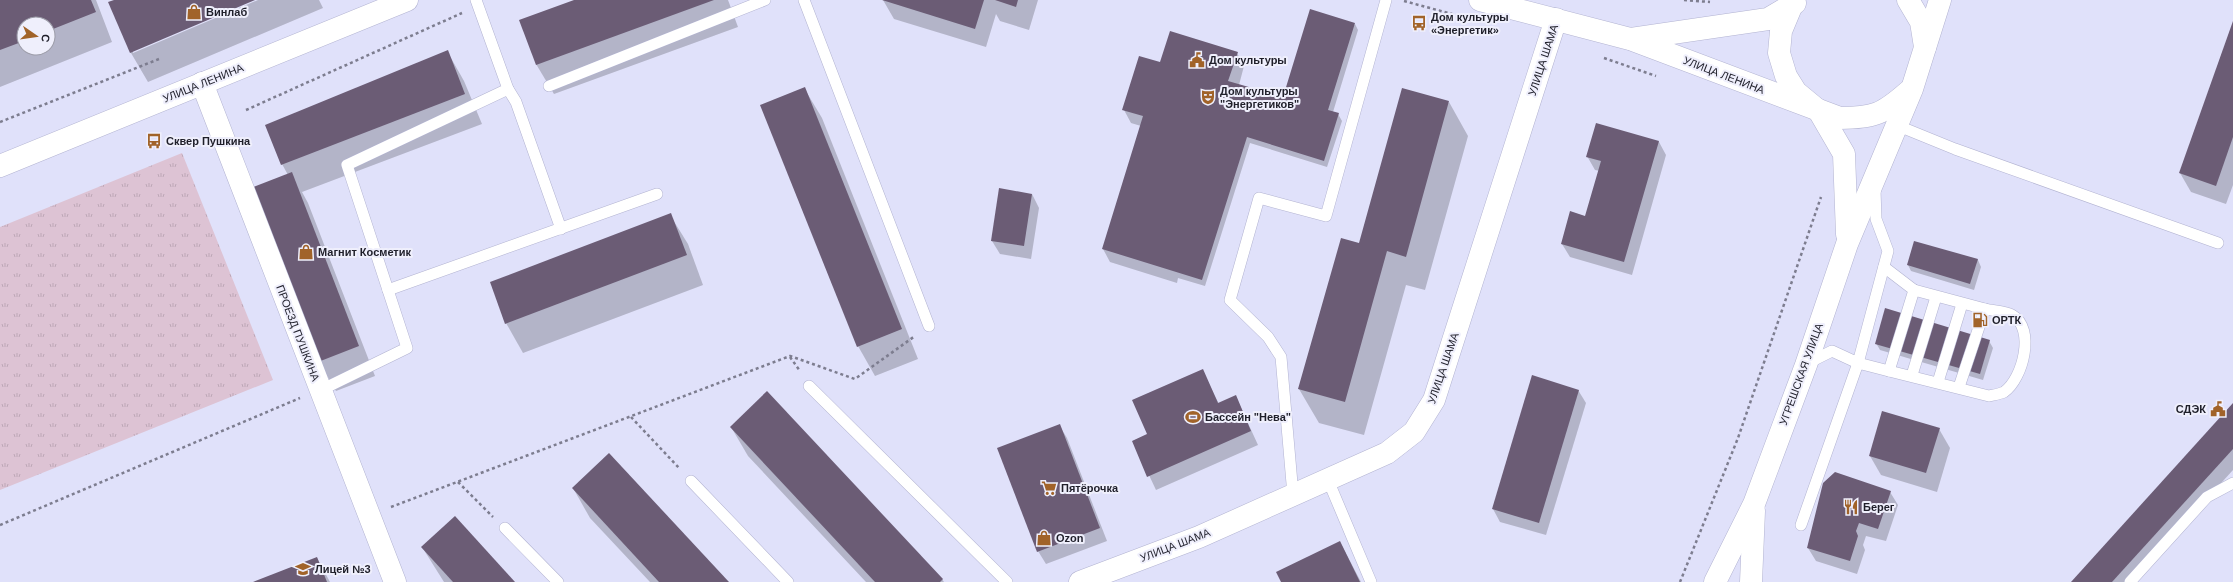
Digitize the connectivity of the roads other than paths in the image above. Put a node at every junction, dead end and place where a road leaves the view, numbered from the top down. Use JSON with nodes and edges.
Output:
{"nodes":[{"id":1,"x":407,"y":0,"type":"edge"},
{"id":2,"x":765,"y":0,"type":"edge"},
{"id":3,"x":804,"y":0,"type":"edge"},
{"id":4,"x":1386,"y":0,"type":"edge"},
{"id":5,"x":1480,"y":0,"type":"edge"},
{"id":6,"x":1908,"y":0,"type":"edge"},
{"id":7,"x":1940,"y":0,"type":"edge"},
{"id":8,"x":477,"y":3,"type":"edge"},
{"id":9,"x":1794,"y":3,"type":"edge"},
{"id":10,"x":1556,"y":19,"type":"junction"},
{"id":11,"x":1630,"y":39,"type":"junction"},
{"id":12,"x":1925,"y":50,"type":"junction"},
{"id":13,"x":202,"y":83,"type":"junction"},
{"id":14,"x":549,"y":86,"type":"dead end"},
{"id":15,"x":508,"y":89,"type":"junction"},
{"id":16,"x":1912,"y":89,"type":"junction"},
{"id":17,"x":1819,"y":111,"type":"junction"},
{"id":18,"x":1896,"y":125,"type":"junction"},
{"id":19,"x":0,"y":166,"type":"edge"},
{"id":20,"x":1875,"y":174,"type":"junction"},
{"id":21,"x":657,"y":194,"type":"dead end"},
{"id":22,"x":561,"y":229,"type":"junction"},
{"id":23,"x":2218,"y":243,"type":"dead end"},
{"id":24,"x":1847,"y":244,"type":"junction"},
{"id":25,"x":1884,"y":267,"type":"junction"},
{"id":26,"x":388,"y":290,"type":"junction"},
{"id":27,"x":1914,"y":290,"type":"junction"},
{"id":28,"x":1936,"y":297,"type":"junction"},
{"id":29,"x":1962,"y":304,"type":"junction"},
{"id":30,"x":1985,"y":309,"type":"junction"},
{"id":31,"x":929,"y":326,"type":"road end"},
{"id":32,"x":1858,"y":363,"type":"junction"},
{"id":33,"x":1806,"y":365,"type":"junction"},
{"id":34,"x":1889,"y":370,"type":"junction"},
{"id":35,"x":1912,"y":375,"type":"junction"},
{"id":36,"x":1938,"y":382,"type":"junction"},
{"id":37,"x":809,"y":386,"type":"dead end"},
{"id":38,"x":1959,"y":387,"type":"junction"},
{"id":39,"x":321,"y":390,"type":"junction"},
{"id":40,"x":1328,"y":480,"type":"junction"},
{"id":41,"x":691,"y":481,"type":"road end"},
{"id":42,"x":2233,"y":483,"type":"edge"},
{"id":43,"x":1293,"y":495,"type":"junction"},
{"id":44,"x":1754,"y":504,"type":"junction"},
{"id":45,"x":1801,"y":525,"type":"dead end"},
{"id":46,"x":505,"y":528,"type":"road end"},
{"id":47,"x":395,"y":582,"type":"edge"},
{"id":48,"x":558,"y":582,"type":"edge"},
{"id":49,"x":788,"y":582,"type":"edge"},
{"id":50,"x":1006,"y":582,"type":"edge"},
{"id":51,"x":1080,"y":582,"type":"edge"},
{"id":52,"x":1371,"y":582,"type":"edge"},
{"id":53,"x":1715,"y":582,"type":"edge"},
{"id":54,"x":1751,"y":582,"type":"edge"},
{"id":55,"x":2130,"y":582,"type":"edge"}],
"edges":[{"from":1,"to":13,"type":"street","name":"УЛИЦА ЛЕНИНА"},
{"from":2,"to":14,"type":"lane"},
{"from":3,"to":31,"type":"lane"},
{"from":4,"to":43,"type":"lane"},
{"from":5,"to":10,"type":"street","name":"УЛИЦА ЛЕНИНА"},
{"from":6,"to":12,"type":"street"},
{"from":7,"to":12,"type":"street"},
{"from":8,"to":15,"type":"lane"},
{"from":9,"to":11,"type":"street","name":"УЛИЦА ЛЕНИНА"},
{"from":9,"to":17,"type":"street","name":"УЛИЦА ЛЕНИНА"},
{"from":10,"to":11,"type":"street","name":"УЛИЦА ЛЕНИНА"},
{"from":10,"to":40,"type":"street","name":"УЛИЦА ШАМА"},
{"from":11,"to":17,"type":"street","name":"УЛИЦА ЛЕНИНА"},
{"from":12,"to":16,"type":"street"},
{"from":13,"to":19,"type":"street","name":"УЛИЦА ЛЕНИНА"},
{"from":13,"to":39,"type":"street","name":"ПРОЕЗД ПУШКИНА"},
{"from":15,"to":22,"type":"lane"},
{"from":15,"to":26,"type":"lane"},
{"from":16,"to":17,"type":"street","name":"УЛИЦА ЛЕНИНА"},
{"from":16,"to":18,"type":"street","name":"УГРЕШСКАЯ УЛИЦА"},
{"from":17,"to":24,"type":"street","name":"УГРЕШСКАЯ УЛИЦА"},
{"from":18,"to":20,"type":"street","name":"УГРЕШСКАЯ УЛИЦА"},
{"from":18,"to":23,"type":"lane"},
{"from":20,"to":24,"type":"street","name":"УГРЕШСКАЯ УЛИЦА"},
{"from":20,"to":25,"type":"lane"},
{"from":21,"to":22,"type":"lane"},
{"from":22,"to":26,"type":"lane"},
{"from":24,"to":33,"type":"street","name":"УГРЕШСКАЯ УЛИЦА"},
{"from":25,"to":27,"type":"lane"},
{"from":25,"to":32,"type":"lane"},
{"from":26,"to":39,"type":"lane"},
{"from":27,"to":28,"type":"lane"},
{"from":27,"to":34,"type":"lane"},
{"from":28,"to":29,"type":"lane"},
{"from":28,"to":35,"type":"lane"},
{"from":29,"to":30,"type":"lane"},
{"from":29,"to":36,"type":"lane"},
{"from":30,"to":38,"type":"lane"},
{"from":30,"to":38,"type":"lane"},
{"from":32,"to":33,"type":"lane"},
{"from":32,"to":34,"type":"lane"},
{"from":32,"to":45,"type":"lane"},
{"from":33,"to":44,"type":"street","name":"УГРЕШСКАЯ УЛИЦА"},
{"from":34,"to":35,"type":"lane"},
{"from":35,"to":36,"type":"lane"},
{"from":36,"to":38,"type":"lane"},
{"from":37,"to":50,"type":"lane"},
{"from":39,"to":47,"type":"street","name":"ПРОЕЗД ПУШКИНА"},
{"from":40,"to":43,"type":"street","name":"УЛИЦА ШАМА"},
{"from":40,"to":52,"type":"lane"},
{"from":41,"to":49,"type":"lane"},
{"from":42,"to":55,"type":"lane"},
{"from":43,"to":51,"type":"street","name":"УЛИЦА ШАМА"},
{"from":44,"to":53,"type":"street","name":"УГРЕШСКАЯ УЛИЦА"},
{"from":44,"to":54,"type":"street","name":"УГРЕШСКАЯ УЛИЦА"},
{"from":46,"to":48,"type":"lane"}]}
